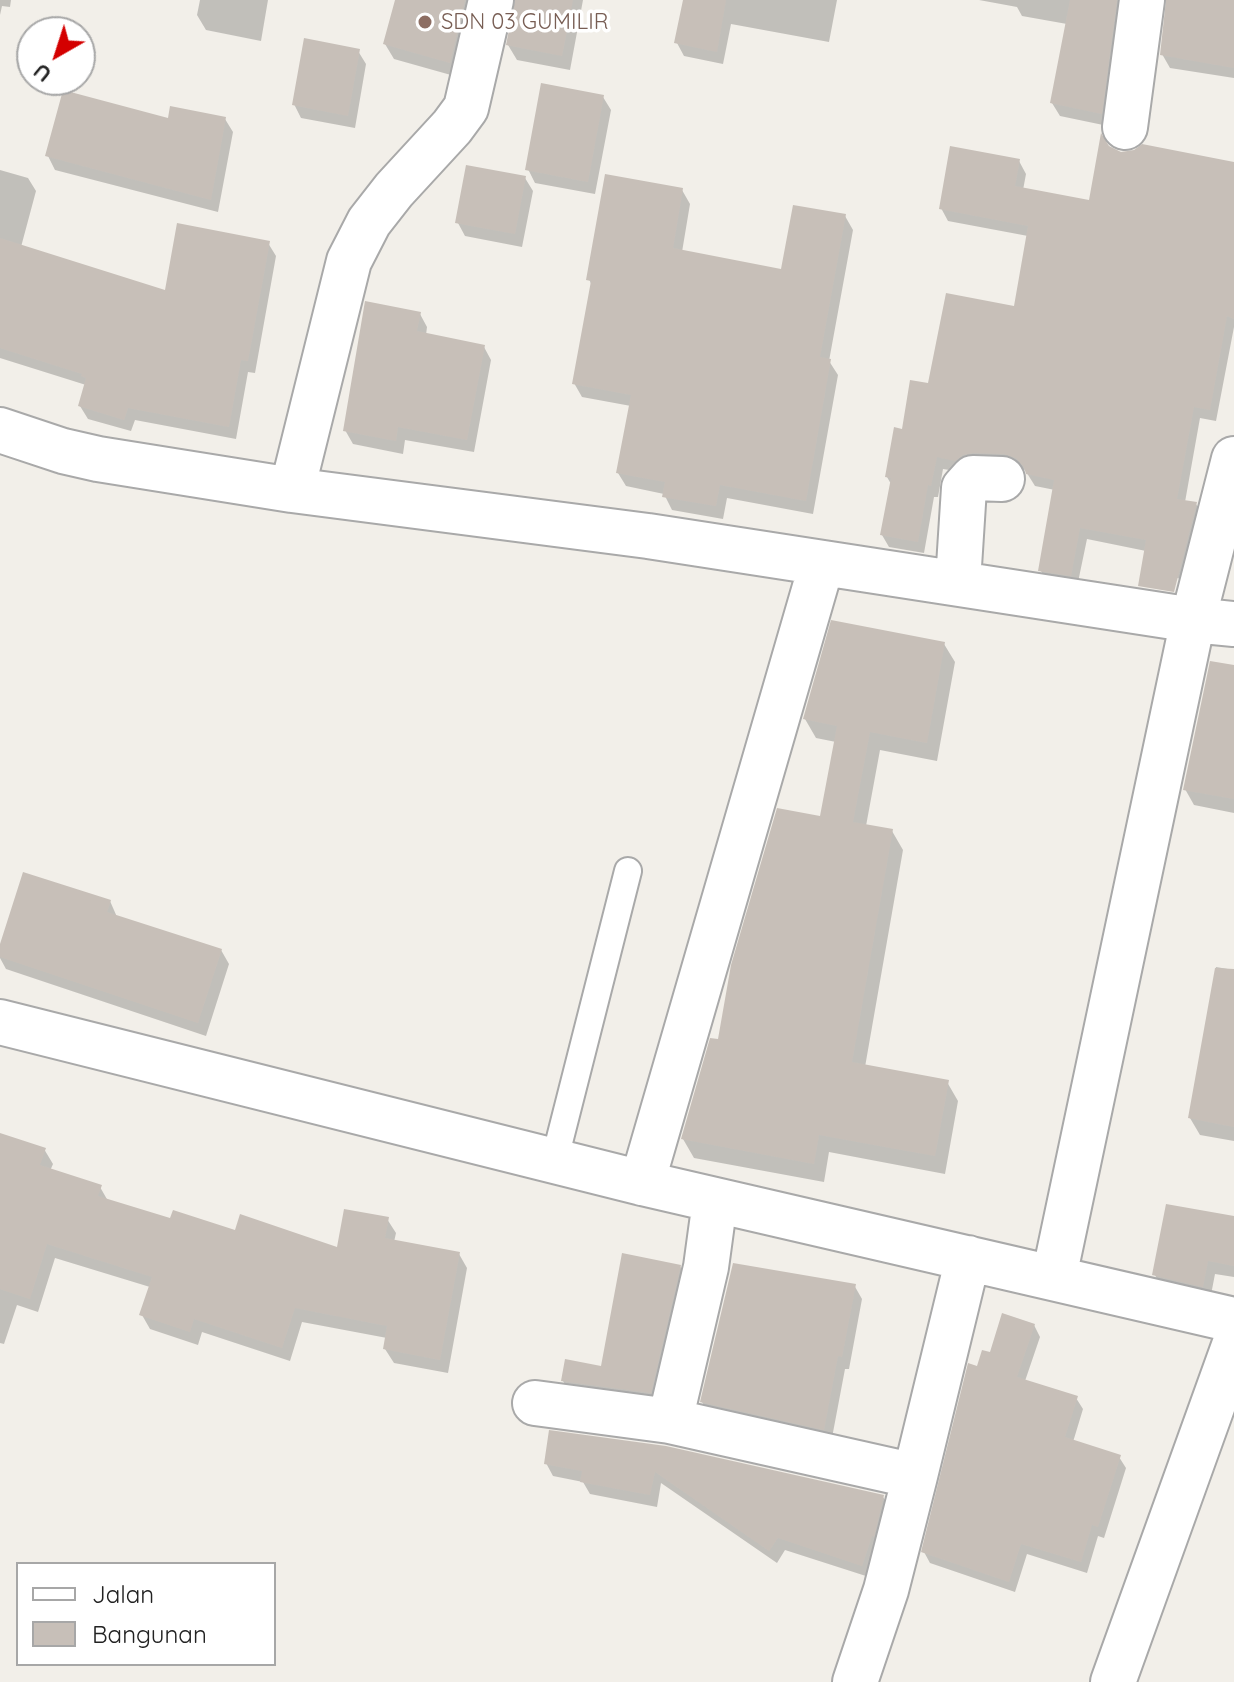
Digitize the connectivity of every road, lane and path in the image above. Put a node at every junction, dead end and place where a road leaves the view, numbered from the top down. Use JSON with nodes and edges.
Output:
{"nodes":[{"id":1,"x":491,"y":0,"type":"edge"},
{"id":2,"x":1142,"y":0,"type":"edge"},
{"id":3,"x":1125,"y":127,"type":"dead end"},
{"id":4,"x":0,"y":430,"type":"edge"},
{"id":5,"x":1234,"y":459,"type":"edge"},
{"id":6,"x":1002,"y":479,"type":"dead end"},
{"id":7,"x":292,"y":490,"type":"junction"},
{"id":8,"x":822,"y":563,"type":"junction"},
{"id":9,"x":958,"y":582,"type":"junction"},
{"id":10,"x":1214,"y":622,"type":"edge"},
{"id":11,"x":628,"y":871,"type":"dead end"},
{"id":12,"x":0,"y":1022,"type":"edge"},
{"id":13,"x":554,"y":1162,"type":"junction"},
{"id":14,"x":642,"y":1183,"type":"junction"},
{"id":15,"x":715,"y":1201,"type":"junction"},
{"id":16,"x":968,"y":1258,"type":"junction"},
{"id":17,"x":1054,"y":1277,"type":"junction"},
{"id":18,"x":1234,"y":1320,"type":"edge"},
{"id":19,"x":1234,"y":1346,"type":"edge"},
{"id":20,"x":535,"y":1403,"type":"dead end"},
{"id":21,"x":670,"y":1421,"type":"junction"},
{"id":22,"x":915,"y":1476,"type":"junction"},
{"id":23,"x":855,"y":1682,"type":"edge"},
{"id":24,"x":1113,"y":1682,"type":"edge"}],
"edges":[{"from":1,"to":7,"type":"street"},
{"from":2,"to":3,"type":"street"},
{"from":4,"to":7,"type":"street"},
{"from":5,"to":10,"type":"street"},
{"from":6,"to":9,"type":"street"},
{"from":7,"to":8,"type":"street"},
{"from":8,"to":9,"type":"street"},
{"from":8,"to":14,"type":"street"},
{"from":9,"to":10,"type":"street"},
{"from":10,"to":17,"type":"street"},
{"from":11,"to":13,"type":"lane"},
{"from":12,"to":13,"type":"street"},
{"from":13,"to":14,"type":"street"},
{"from":14,"to":15,"type":"street"},
{"from":15,"to":16,"type":"street"},
{"from":15,"to":21,"type":"street"},
{"from":16,"to":17,"type":"street"},
{"from":16,"to":22,"type":"street"},
{"from":17,"to":18,"type":"street"},
{"from":19,"to":24,"type":"street"},
{"from":20,"to":21,"type":"street"},
{"from":21,"to":22,"type":"street"},
{"from":22,"to":23,"type":"street"}]}
